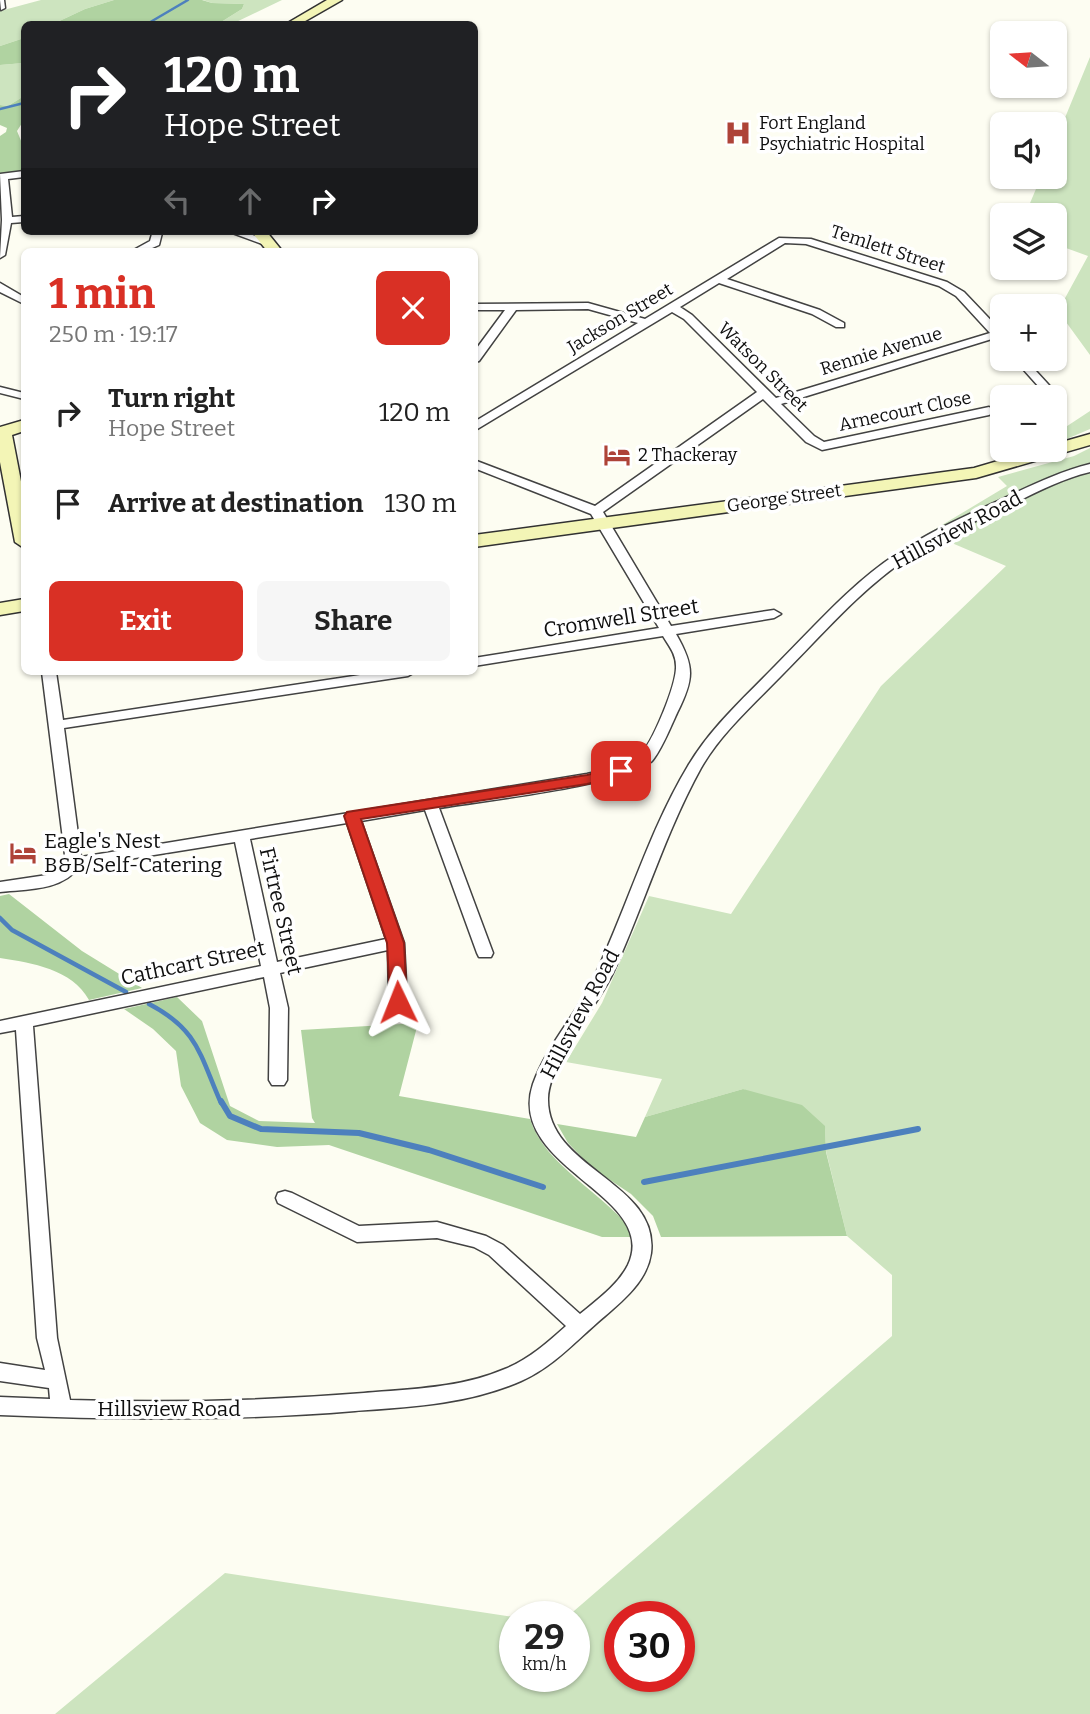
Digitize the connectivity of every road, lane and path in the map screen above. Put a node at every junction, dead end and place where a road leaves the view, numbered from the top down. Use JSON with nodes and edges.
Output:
{"nodes":[{"id":1,"x":336,"y":0,"type":"edge"},
{"id":2,"x":298,"y":21,"type":"edge"},
{"id":3,"x":21,"y":174,"type":"edge"},
{"id":4,"x":1,"y":177,"type":"edge"},
{"id":5,"x":21,"y":219,"type":"edge"},
{"id":6,"x":7,"y":220,"type":"junction"},
{"id":7,"x":157,"y":235,"type":"edge"},
{"id":8,"x":241,"y":235,"type":"edge"},
{"id":9,"x":783,"y":240,"type":"joint"},
{"id":10,"x":144,"y":248,"type":"edge"},
{"id":11,"x":272,"y":248,"type":"edge"},
{"id":12,"x":0,"y":255,"type":"edge"},
{"id":13,"x":717,"y":279,"type":"junction"},
{"id":14,"x":0,"y":286,"type":"edge"},
{"id":15,"x":21,"y":296,"type":"edge"},
{"id":16,"x":478,"y":307,"type":"edge"},
{"id":17,"x":513,"y":307,"type":"junction"},
{"id":18,"x":673,"y":307,"type":"junction"},
{"id":19,"x":645,"y":322,"type":"junction"},
{"id":20,"x":840,"y":325,"type":"dead end"},
{"id":21,"x":990,"y":326,"type":"edge"},
{"id":22,"x":990,"y":340,"type":"edge"},
{"id":23,"x":478,"y":355,"type":"edge"},
{"id":24,"x":1030,"y":371,"type":"edge"},
{"id":25,"x":1043,"y":385,"type":"edge"},
{"id":26,"x":0,"y":390,"type":"edge"},
{"id":27,"x":765,"y":392,"type":"junction"},
{"id":28,"x":21,"y":395,"type":"edge"},
{"id":29,"x":775,"y":402,"type":"junction"},
{"id":30,"x":989,"y":411,"type":"dead end"},
{"id":31,"x":478,"y":425,"type":"edge"},
{"id":32,"x":21,"y":426,"type":"edge"},
{"id":33,"x":1,"y":433,"type":"edge"},
{"id":34,"x":1090,"y":439,"type":"edge"},
{"id":35,"x":830,"y":446,"type":"joint"},
{"id":36,"x":478,"y":466,"type":"edge"},
{"id":37,"x":1090,"y":468,"type":"edge"},
{"id":38,"x":599,"y":517,"type":"junction"},
{"id":39,"x":21,"y":527,"type":"edge"},
{"id":40,"x":478,"y":540,"type":"edge"},
{"id":41,"x":21,"y":606,"type":"edge"},
{"id":42,"x":0,"y":609,"type":"edge"},
{"id":43,"x":774,"y":614,"type":"dead end"},
{"id":44,"x":669,"y":632,"type":"junction"},
{"id":45,"x":478,"y":661,"type":"edge"},
{"id":46,"x":49,"y":675,"type":"edge"},
{"id":47,"x":388,"y":675,"type":"edge"},
{"id":48,"x":57,"y":725,"type":"junction"},
{"id":49,"x":430,"y":804,"type":"junction"},
{"id":50,"x":352,"y":816,"type":"junction"},
{"id":51,"x":241,"y":835,"type":"junction"},
{"id":52,"x":74,"y":863,"type":"junction"},
{"id":53,"x":0,"y":887,"type":"edge"},
{"id":54,"x":396,"y":943,"type":"junction"},
{"id":55,"x":485,"y":953,"type":"dead end"},
{"id":56,"x":271,"y":970,"type":"junction"},
{"id":57,"x":398,"y":1002,"type":"dead end"},
{"id":58,"x":24,"y":1023,"type":"junction"},
{"id":59,"x":0,"y":1027,"type":"edge"},
{"id":60,"x":278,"y":1080,"type":"dead end"},
{"id":61,"x":285,"y":1198,"type":"dead end"},
{"id":62,"x":579,"y":1326,"type":"junction"},
{"id":63,"x":0,"y":1372,"type":"edge"},
{"id":64,"x":58,"y":1381,"type":"junction"},
{"id":65,"x":0,"y":1406,"type":"edge"},
{"id":66,"x":61,"y":1409,"type":"junction"}],
"edges":[{"from":1,"to":2,"type":"main road"},
{"from":3,"to":4,"type":"street"},
{"from":4,"to":6,"type":"street"},
{"from":5,"to":6,"type":"street"},
{"from":6,"to":12,"type":"street"},
{"from":7,"to":10,"type":"street"},
{"from":8,"to":11,"type":"street"},
{"from":9,"to":13,"type":"street","name":"Jackson Street"},
{"from":9,"to":21,"type":"street","name":"Temlett Street"},
{"from":13,"to":18,"type":"street","name":"Jackson Street"},
{"from":13,"to":20,"type":"street"},
{"from":14,"to":15,"type":"street"},
{"from":16,"to":17,"type":"street"},
{"from":17,"to":19,"type":"street"},
{"from":17,"to":23,"type":"street"},
{"from":18,"to":19,"type":"street","name":"Jackson Street"},
{"from":18,"to":27,"type":"street","name":"Watson Street"},
{"from":19,"to":31,"type":"street","name":"Jackson Street"},
{"from":22,"to":29,"type":"street","name":"Rennie Avenue"},
{"from":24,"to":25,"type":"street"},
{"from":26,"to":28,"type":"street"},
{"from":27,"to":29,"type":"street","name":"Watson Street"},
{"from":27,"to":38,"type":"street"},
{"from":29,"to":35,"type":"street","name":"Watson Street"},
{"from":30,"to":35,"type":"street","name":"Arnecourt Close"},
{"from":32,"to":33,"type":"street"},
{"from":33,"to":39,"type":"street"},
{"from":34,"to":38,"type":"main road","name":"George Street"},
{"from":36,"to":38,"type":"street"},
{"from":37,"to":62,"type":"street","name":"Hillsview Road"},
{"from":38,"to":40,"type":"main road","name":"George Street"},
{"from":38,"to":44,"type":"street"},
{"from":41,"to":42,"type":"main road"},
{"from":43,"to":44,"type":"street","name":"Cromwell Street"},
{"from":44,"to":45,"type":"street","name":"Cromwell Street"},
{"from":44,"to":49,"type":"street"},
{"from":46,"to":48,"type":"street"},
{"from":47,"to":48,"type":"street"},
{"from":48,"to":52,"type":"street"},
{"from":49,"to":50,"type":"street"},
{"from":49,"to":55,"type":"street"},
{"from":50,"to":51,"type":"street"},
{"from":50,"to":54,"type":"street"},
{"from":51,"to":52,"type":"street"},
{"from":51,"to":56,"type":"street","name":"Firtree Street"},
{"from":52,"to":53,"type":"street"},
{"from":54,"to":56,"type":"street","name":"Cathcart Street"},
{"from":54,"to":57,"type":"street"},
{"from":56,"to":58,"type":"street","name":"Cathcart Street"},
{"from":56,"to":60,"type":"street","name":"Firtree Street"},
{"from":58,"to":59,"type":"street","name":"Cathcart Street"},
{"from":58,"to":64,"type":"street"},
{"from":61,"to":62,"type":"street"},
{"from":62,"to":66,"type":"street","name":"Hillsview Road"},
{"from":63,"to":64,"type":"street"},
{"from":64,"to":66,"type":"street"},
{"from":65,"to":66,"type":"street","name":"Hillsview Road"}]}
